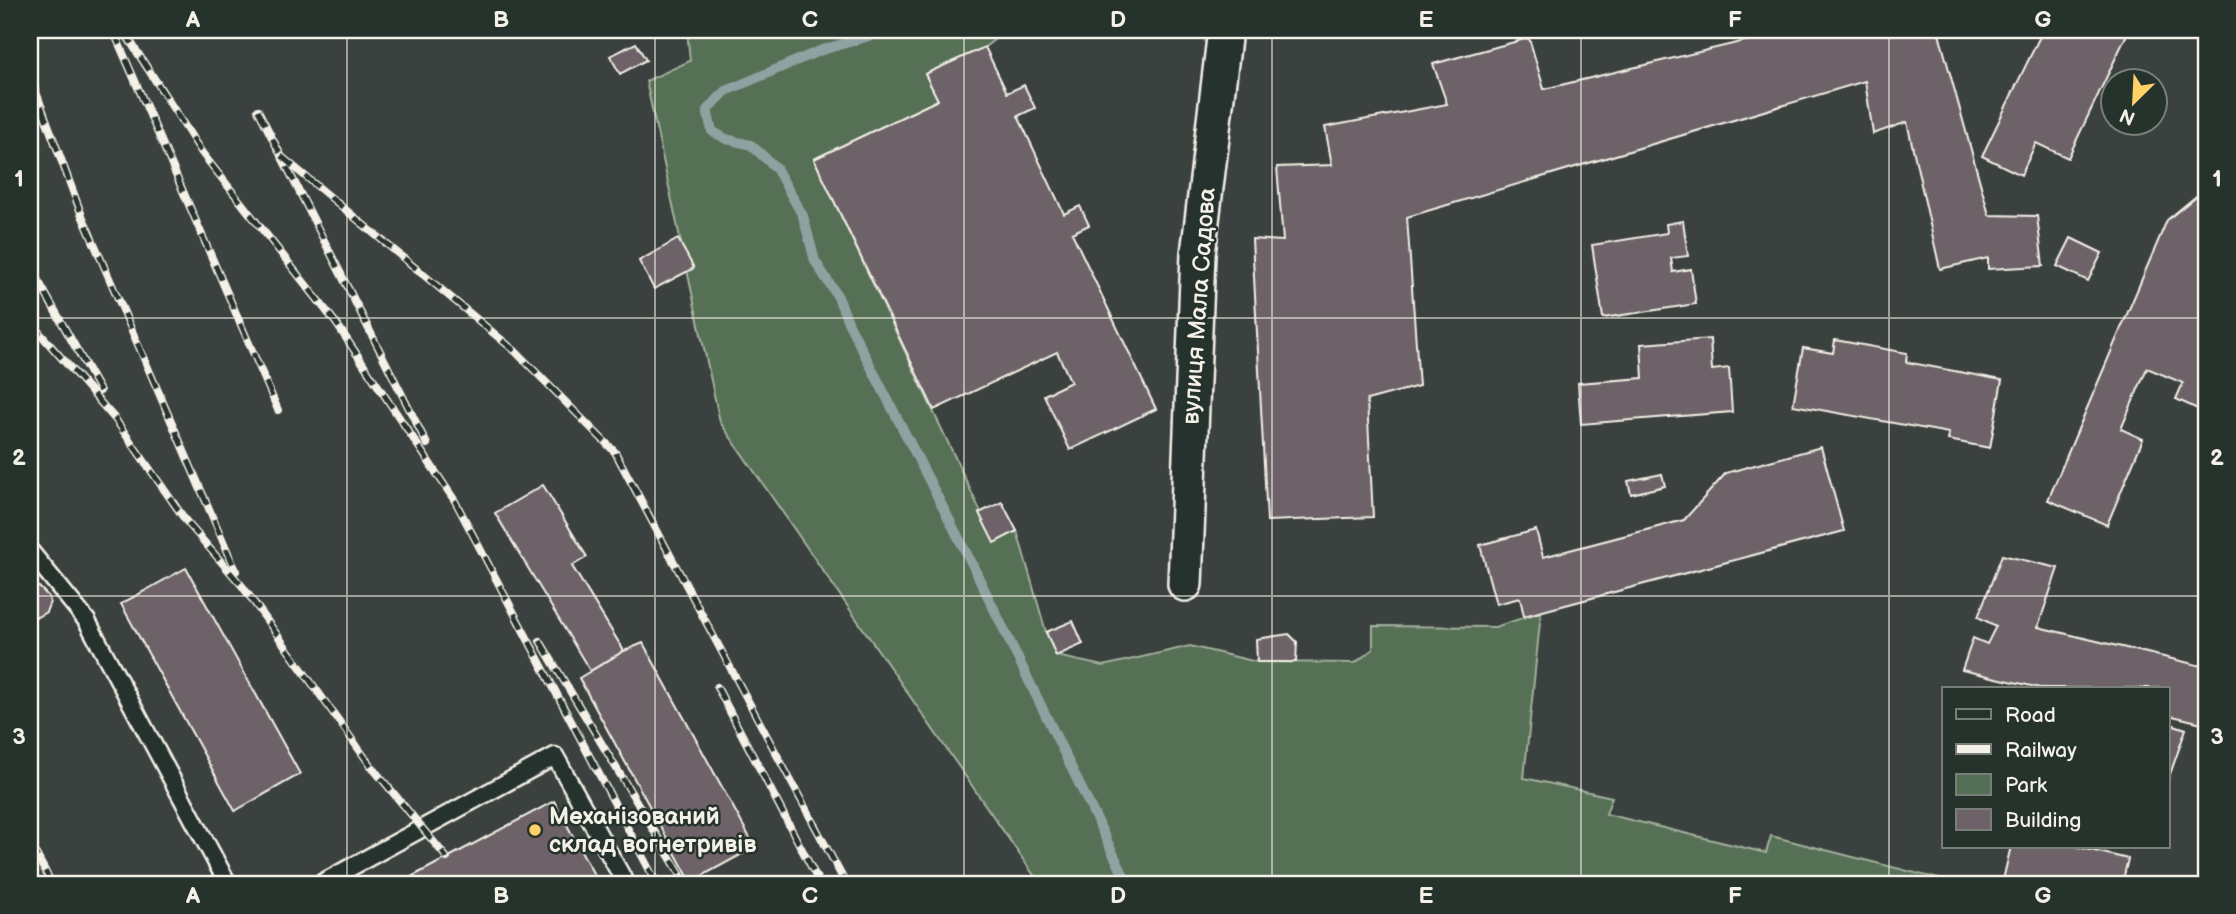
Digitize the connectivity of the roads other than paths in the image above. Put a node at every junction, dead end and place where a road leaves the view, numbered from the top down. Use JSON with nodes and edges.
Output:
{"nodes":[{"id":1,"x":1225,"y":30,"type":"edge"},
{"id":2,"x":30,"y":551,"type":"edge"},
{"id":3,"x":1185,"y":584,"type":"dead end"},
{"id":4,"x":228,"y":884,"type":"edge"},
{"id":5,"x":320,"y":884,"type":"edge"},
{"id":6,"x":626,"y":884,"type":"edge"}],
"edges":[{"from":1,"to":3,"type":"street","name":"вулиця Мала Садова"},
{"from":2,"to":4,"type":"lane"},
{"from":5,"to":6,"type":"lane"}]}
